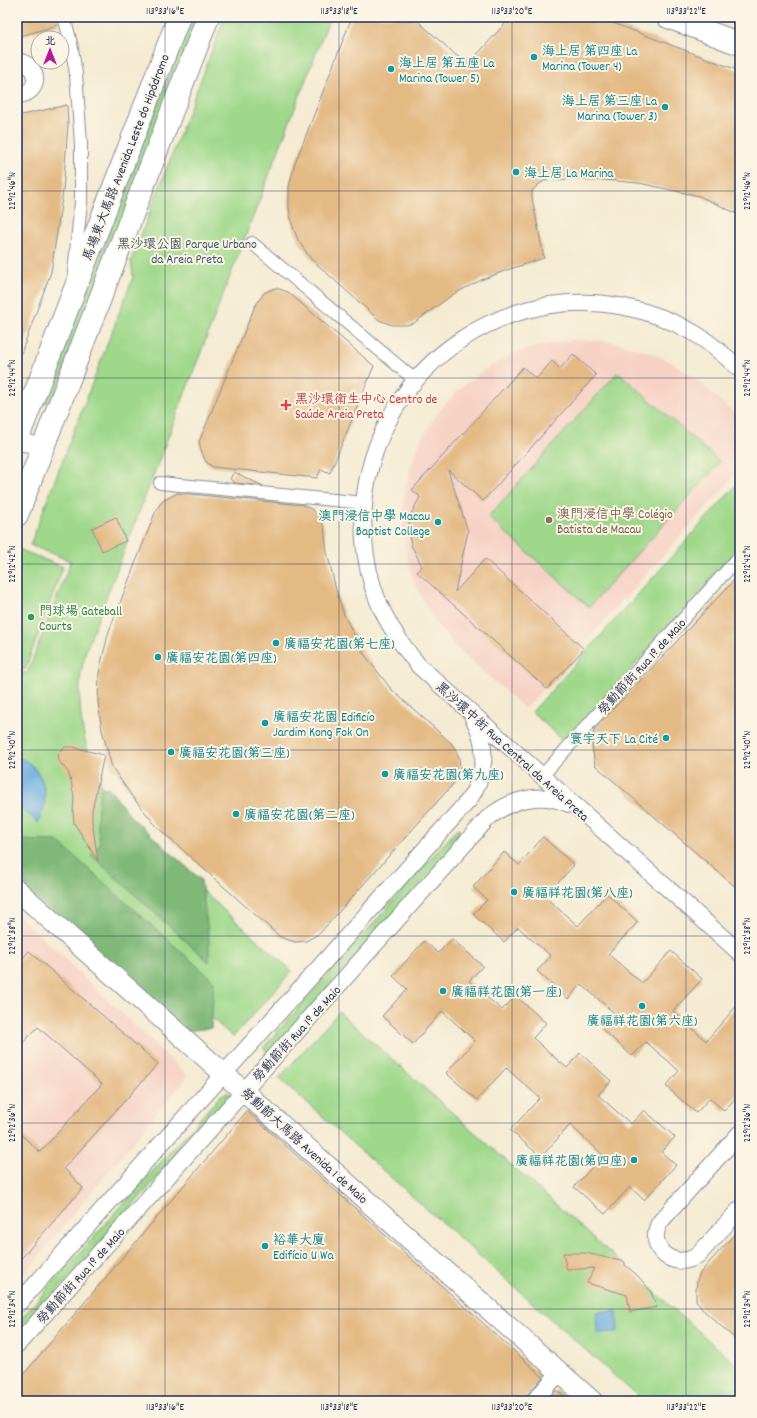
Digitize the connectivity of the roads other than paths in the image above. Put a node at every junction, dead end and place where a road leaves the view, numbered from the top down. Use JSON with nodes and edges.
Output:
{"nodes":[{"id":1,"x":64,"y":17,"type":"edge"},
{"id":2,"x":179,"y":17,"type":"edge"},
{"id":3,"x":208,"y":17,"type":"edge"},
{"id":4,"x":668,"y":17,"type":"edge"},
{"id":5,"x":740,"y":44,"type":"edge"},
{"id":6,"x":17,"y":62,"type":"edge"},
{"id":7,"x":17,"y":95,"type":"edge"},
{"id":8,"x":252,"y":243,"type":"dead end"},
{"id":9,"x":72,"y":297,"type":"junction"},
{"id":10,"x":740,"y":369,"type":"edge"},
{"id":11,"x":415,"y":380,"type":"junction"},
{"id":12,"x":17,"y":441,"type":"edge"},
{"id":13,"x":44,"y":446,"type":"junction"},
{"id":14,"x":160,"y":483,"type":"dead end"},
{"id":15,"x":364,"y":503,"type":"junction"},
{"id":16,"x":17,"y":514,"type":"edge"},
{"id":17,"x":740,"y":556,"type":"edge"},
{"id":18,"x":461,"y":704,"type":"junction"},
{"id":19,"x":542,"y":776,"type":"junction"},
{"id":20,"x":584,"y":814,"type":"junction"},
{"id":21,"x":452,"y":818,"type":"junction"},
{"id":22,"x":472,"y":836,"type":"junction"},
{"id":23,"x":17,"y":890,"type":"edge"},
{"id":24,"x":740,"y":952,"type":"edge"},
{"id":25,"x":224,"y":1074,"type":"junction"},
{"id":26,"x":244,"y":1091,"type":"junction"},
{"id":27,"x":740,"y":1133,"type":"edge"},
{"id":28,"x":740,"y":1208,"type":"edge"},
{"id":29,"x":17,"y":1305,"type":"edge"},
{"id":30,"x":17,"y":1345,"type":"edge"},
{"id":31,"x":560,"y":1372,"type":"junction"},
{"id":32,"x":534,"y":1401,"type":"edge"},
{"id":33,"x":592,"y":1401,"type":"edge"}],
"edges":[{"from":1,"to":9,"type":"street","name":"馬場東大馬路 Avenida Leste do Hipódromo"},
{"from":2,"to":9,"type":"main road","name":"馬場東大馬路 Avenida Leste do Hipódromo"},
{"from":3,"to":13,"type":"main road","name":"馬場東大馬路 Avenida Leste do Hipódromo"},
{"from":4,"to":5,"type":"main road"},
{"from":6,"to":7,"type":"street"},
{"from":8,"to":11,"type":"street"},
{"from":9,"to":12,"type":"main road","name":"馬場東大馬路 Avenida Leste do Hipódromo"},
{"from":10,"to":11,"type":"street","name":"黑沙環中街 Rua Central da Areia Preta"},
{"from":11,"to":15,"type":"street","name":"黑沙環中街 Rua Central da Areia Preta"},
{"from":12,"to":13,"type":"street"},
{"from":13,"to":16,"type":"main road","name":"馬場東大馬路 Avenida Leste do Hipódromo"},
{"from":14,"to":15,"type":"street"},
{"from":15,"to":18,"type":"street","name":"黑沙環中街 Rua Central da Areia Preta"},
{"from":17,"to":19,"type":"street","name":"勞動節街 Rua 1º de Maio"},
{"from":18,"to":19,"type":"street","name":"黑沙環中街 Rua Central da Areia Preta"},
{"from":18,"to":21,"type":"street","name":"勞動節街 Rua 1º de Maio"},
{"from":19,"to":20,"type":"street","name":"黑沙環中街 Rua Central da Areia Preta"},
{"from":20,"to":22,"type":"street","name":"勞動節街 Rua 1º de Maio"},
{"from":20,"to":24,"type":"street","name":"黑沙環中街 Rua Central da Areia Preta"},
{"from":21,"to":22,"type":"street"},
{"from":21,"to":25,"type":"street","name":"勞動節街 Rua 1º de Maio"},
{"from":22,"to":26,"type":"street","name":"勞動節街 Rua 1º de Maio"},
{"from":23,"to":25,"type":"street","name":"勞動節大馬路 Avenida 1 de Maio"},
{"from":25,"to":26,"type":"street","name":"勞動節大馬路 Avenida 1 de Maio"},
{"from":25,"to":29,"type":"street","name":"勞動節街 Rua 1º de Maio"},
{"from":26,"to":30,"type":"street","name":"勞動節街 Rua 1º de Maio"},
{"from":26,"to":31,"type":"street","name":"勞動節大馬路 Avenida 1 de Maio"},
{"from":27,"to":28,"type":"street"},
{"from":31,"to":32,"type":"street"},
{"from":31,"to":33,"type":"street","name":"勞動節大馬路 Avenida 1 de Maio"}]}
